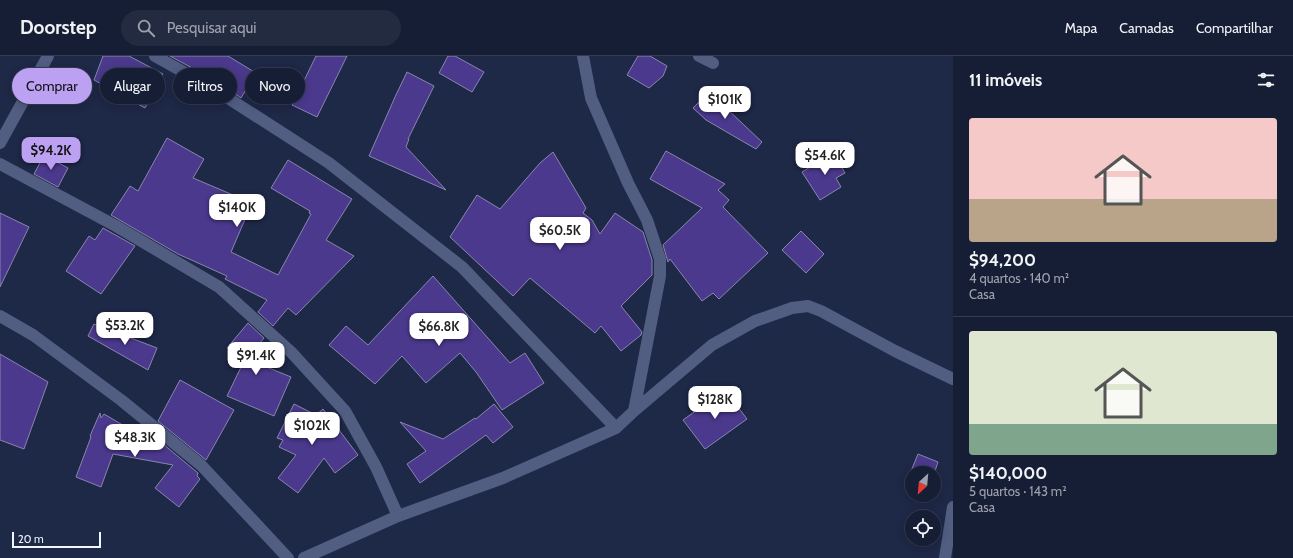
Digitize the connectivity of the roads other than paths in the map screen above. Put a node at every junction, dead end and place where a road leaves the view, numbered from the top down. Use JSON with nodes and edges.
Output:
{"nodes":[{"id":1,"x":48,"y":56,"type":"edge"},
{"id":2,"x":155,"y":56,"type":"edge"},
{"id":3,"x":583,"y":56,"type":"edge"},
{"id":4,"x":699,"y":56,"type":"edge"},
{"id":5,"x":713,"y":63,"type":"dead end"},
{"id":6,"x":0,"y":143,"type":"edge"},
{"id":7,"x":0,"y":164,"type":"edge"},
{"id":8,"x":0,"y":316,"type":"edge"},
{"id":9,"x":953,"y":379,"type":"edge"},
{"id":10,"x":634,"y":410,"type":"junction"},
{"id":11,"x":616,"y":428,"type":"junction"},
{"id":12,"x":953,"y":507,"type":"edge"},
{"id":13,"x":398,"y":516,"type":"junction"},
{"id":14,"x":288,"y":558,"type":"edge"},
{"id":15,"x":304,"y":558,"type":"edge"},
{"id":16,"x":945,"y":558,"type":"edge"}],
"edges":[{"from":1,"to":6,"type":"street"},
{"from":2,"to":11,"type":"street"},
{"from":3,"to":10,"type":"street"},
{"from":4,"to":5,"type":"street"},
{"from":7,"to":13,"type":"street"},
{"from":8,"to":14,"type":"street"},
{"from":9,"to":10,"type":"street"},
{"from":10,"to":11,"type":"street"},
{"from":11,"to":13,"type":"street"},
{"from":12,"to":16,"type":"street"},
{"from":13,"to":15,"type":"street"}]}
